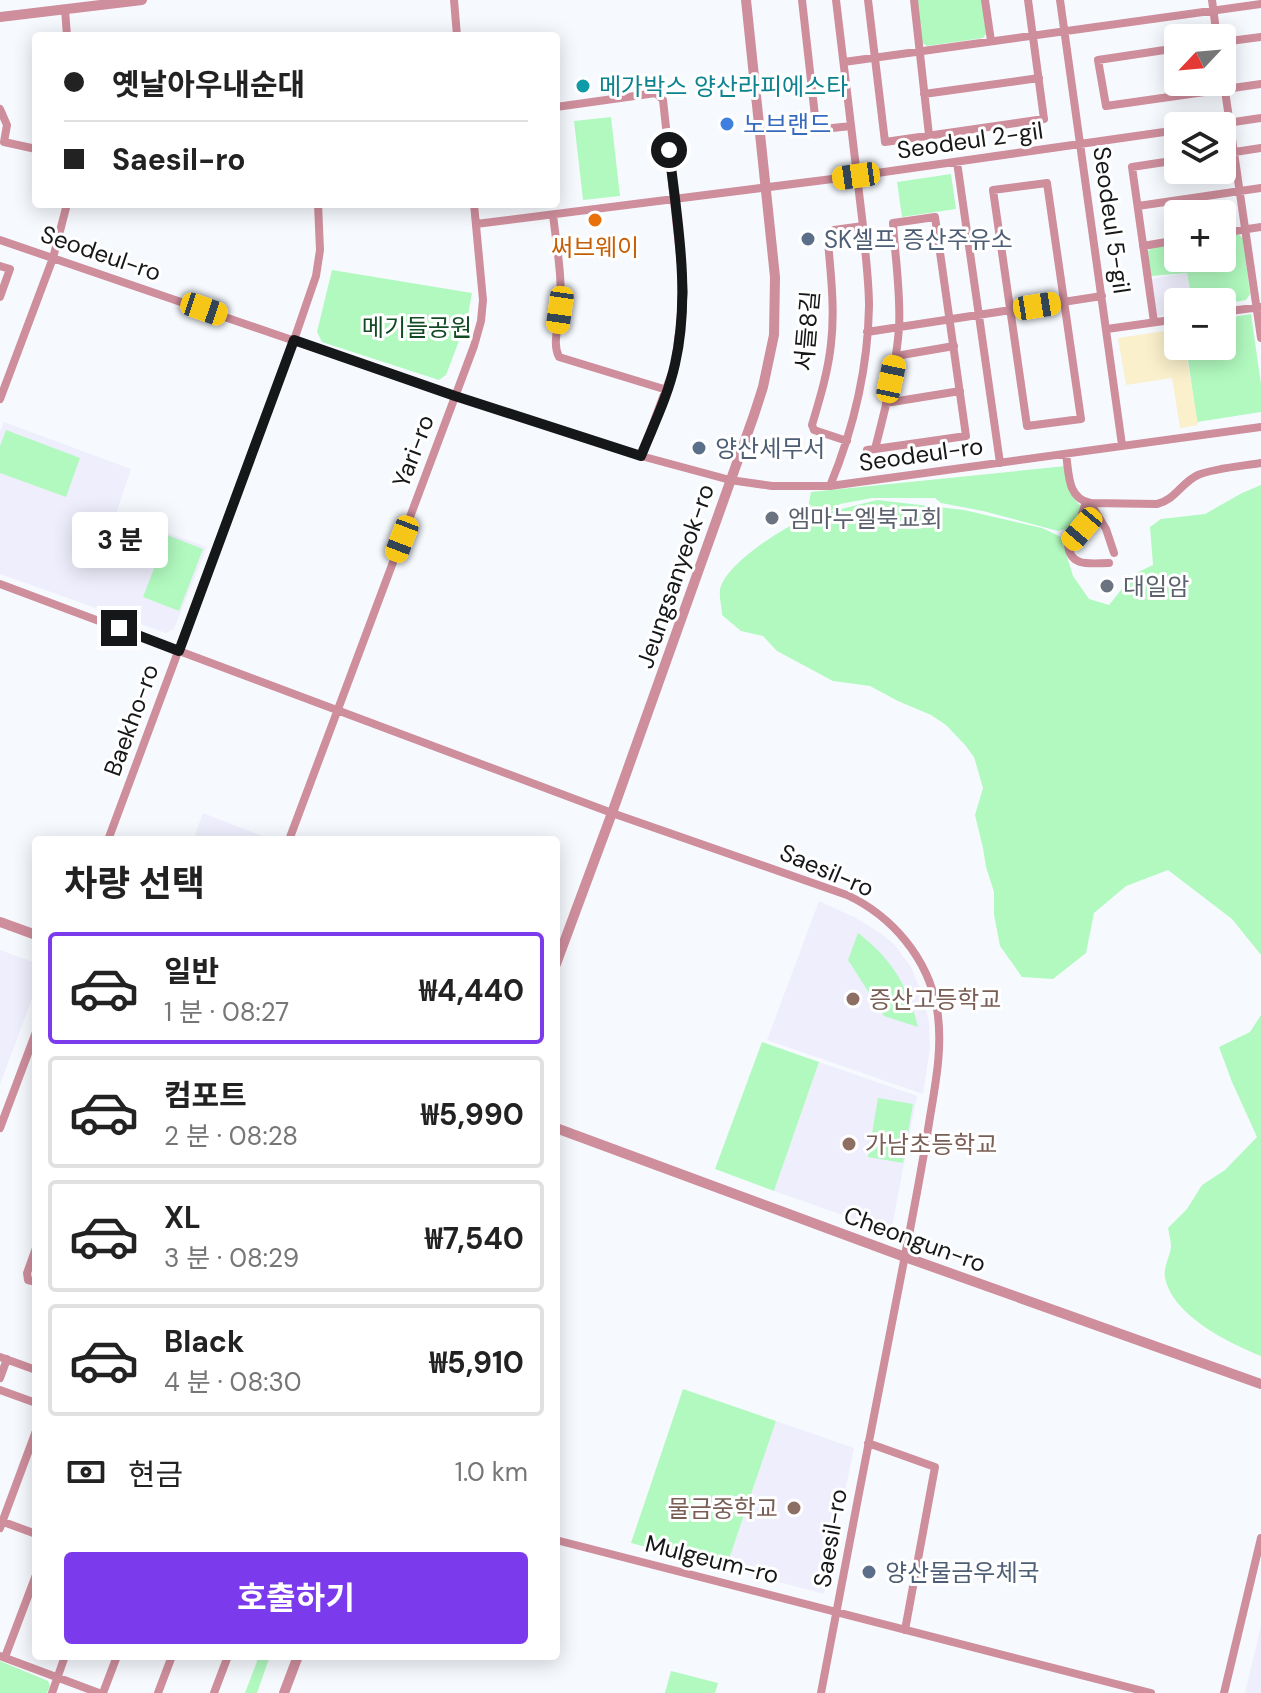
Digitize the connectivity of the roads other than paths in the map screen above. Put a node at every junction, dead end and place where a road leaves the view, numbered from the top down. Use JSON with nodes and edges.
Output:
{"nodes":[{"id":1,"x":142,"y":0,"type":"edge"},
{"id":2,"x":454,"y":0,"type":"edge"},
{"id":3,"x":746,"y":0,"type":"edge"},
{"id":4,"x":802,"y":0,"type":"edge"},
{"id":5,"x":836,"y":0,"type":"edge"},
{"id":6,"x":868,"y":0,"type":"edge"},
{"id":7,"x":914,"y":0,"type":"edge"},
{"id":8,"x":985,"y":0,"type":"edge"},
{"id":9,"x":1028,"y":0,"type":"edge"},
{"id":10,"x":1060,"y":0,"type":"edge"},
{"id":11,"x":1261,"y":4,"type":"edge"},
{"id":12,"x":1213,"y":5,"type":"edge"},
{"id":13,"x":65,"y":9,"type":"junction"},
{"id":14,"x":0,"y":17,"type":"edge"},
{"id":15,"x":1064,"y":31,"type":"junction"},
{"id":16,"x":67,"y":32,"type":"edge"},
{"id":17,"x":457,"y":32,"type":"edge"},
{"id":18,"x":1033,"y":35,"type":"junction"},
{"id":19,"x":1261,"y":37,"type":"edge"},
{"id":20,"x":1236,"y":40,"type":"edge"},
{"id":21,"x":991,"y":41,"type":"junction"},
{"id":22,"x":1164,"y":50,"type":"edge"},
{"id":23,"x":920,"y":51,"type":"junction"},
{"id":24,"x":875,"y":58,"type":"junction"},
{"id":25,"x":844,"y":62,"type":"junction"},
{"id":26,"x":1039,"y":78,"type":"junction"},
{"id":27,"x":1261,"y":84,"type":"edge"},
{"id":28,"x":1236,"y":87,"type":"edge"},
{"id":29,"x":924,"y":94,"type":"junction"},
{"id":30,"x":1176,"y":96,"type":"edge"},
{"id":31,"x":560,"y":106,"type":"edge"},
{"id":32,"x":0,"y":109,"type":"edge"},
{"id":33,"x":1261,"y":118,"type":"edge"},
{"id":34,"x":1236,"y":122,"type":"edge"},
{"id":35,"x":851,"y":126,"type":"junction"},
{"id":36,"x":1164,"y":132,"type":"edge"},
{"id":37,"x":929,"y":135,"type":"junction"},
{"id":38,"x":1081,"y":145,"type":"junction"},
{"id":39,"x":2,"y":146,"type":"edge"},
{"id":40,"x":1261,"y":148,"type":"edge"},
{"id":41,"x":32,"y":149,"type":"edge"},
{"id":42,"x":1236,"y":152,"type":"edge"},
{"id":43,"x":957,"y":162,"type":"junction"},
{"id":44,"x":1164,"y":162,"type":"edge"},
{"id":45,"x":1236,"y":165,"type":"edge"},
{"id":46,"x":856,"y":176,"type":"junction"},
{"id":47,"x":767,"y":188,"type":"junction"},
{"id":48,"x":1261,"y":188,"type":"edge"},
{"id":49,"x":1240,"y":191,"type":"junction"},
{"id":50,"x":674,"y":200,"type":"junction"},
{"id":51,"x":1138,"y":206,"type":"junction"},
{"id":52,"x":66,"y":208,"type":"edge"},
{"id":53,"x":318,"y":208,"type":"edge"},
{"id":54,"x":474,"y":208,"type":"edge"},
{"id":55,"x":553,"y":215,"type":"junction"},
{"id":56,"x":476,"y":224,"type":"junction"},
{"id":57,"x":863,"y":226,"type":"junction"},
{"id":58,"x":1261,"y":227,"type":"edge"},
{"id":59,"x":1245,"y":230,"type":"junction"},
{"id":60,"x":1236,"y":231,"type":"edge"},
{"id":61,"x":0,"y":240,"type":"edge"},
{"id":62,"x":1164,"y":242,"type":"edge"},
{"id":63,"x":1143,"y":246,"type":"junction"},
{"id":64,"x":53,"y":258,"type":"junction"},
{"id":65,"x":0,"y":266,"type":"edge"},
{"id":66,"x":1256,"y":270,"type":"edge"},
{"id":67,"x":1102,"y":296,"type":"junction"},
{"id":68,"x":0,"y":297,"type":"edge"},
{"id":69,"x":1064,"y":301,"type":"junction"},
{"id":70,"x":1259,"y":307,"type":"edge"},
{"id":71,"x":1010,"y":310,"type":"junction"},
{"id":72,"x":1236,"y":310,"type":"edge"},
{"id":73,"x":979,"y":315,"type":"junction"},
{"id":74,"x":950,"y":319,"type":"junction"},
{"id":75,"x":1164,"y":321,"type":"edge"},
{"id":76,"x":1154,"y":322,"type":"junction"},
{"id":77,"x":899,"y":327,"type":"junction"},
{"id":78,"x":1107,"y":329,"type":"junction"},
{"id":79,"x":867,"y":332,"type":"junction"},
{"id":80,"x":1261,"y":338,"type":"edge"},
{"id":81,"x":294,"y":340,"type":"junction"},
{"id":82,"x":954,"y":346,"type":"junction"},
{"id":83,"x":896,"y":356,"type":"junction"},
{"id":84,"x":667,"y":390,"type":"junction"},
{"id":85,"x":960,"y":391,"type":"junction"},
{"id":86,"x":455,"y":396,"type":"junction"},
{"id":87,"x":0,"y":399,"type":"edge"},
{"id":88,"x":886,"y":403,"type":"junction"},
{"id":89,"x":1261,"y":427,"type":"edge"},
{"id":90,"x":847,"y":441,"type":"junction"},
{"id":91,"x":1122,"y":445,"type":"junction"},
{"id":92,"x":1066,"y":454,"type":"junction"},
{"id":93,"x":641,"y":456,"type":"junction"},
{"id":94,"x":1000,"y":463,"type":"junction"},
{"id":95,"x":1261,"y":463,"type":"edge"},
{"id":96,"x":730,"y":480,"type":"junction"},
{"id":97,"x":830,"y":486,"type":"junction"},
{"id":98,"x":1088,"y":502,"type":"junction"},
{"id":99,"x":1114,"y":553,"type":"dead end"},
{"id":100,"x":1109,"y":563,"type":"dead end"},
{"id":101,"x":0,"y":584,"type":"edge"},
{"id":102,"x":179,"y":651,"type":"junction"},
{"id":103,"x":337,"y":710,"type":"junction"},
{"id":104,"x":612,"y":813,"type":"junction"},
{"id":105,"x":110,"y":836,"type":"edge"},
{"id":106,"x":290,"y":836,"type":"edge"},
{"id":107,"x":0,"y":922,"type":"edge"},
{"id":108,"x":32,"y":934,"type":"edge"},
{"id":109,"x":560,"y":953,"type":"edge"},
{"id":110,"x":32,"y":1043,"type":"edge"},
{"id":111,"x":0,"y":1128,"type":"edge"},
{"id":112,"x":560,"y":1129,"type":"edge"},
{"id":113,"x":905,"y":1257,"type":"junction"},
{"id":114,"x":32,"y":1259,"type":"edge"},
{"id":115,"x":32,"y":1281,"type":"edge"},
{"id":116,"x":4,"y":1358,"type":"edge"},
{"id":117,"x":32,"y":1368,"type":"edge"},
{"id":118,"x":0,"y":1378,"type":"edge"},
{"id":119,"x":1261,"y":1384,"type":"edge"},
{"id":120,"x":0,"y":1390,"type":"edge"},
{"id":121,"x":32,"y":1402,"type":"edge"},
{"id":122,"x":32,"y":1442,"type":"edge"},
{"id":123,"x":868,"y":1443,"type":"junction"},
{"id":124,"x":1,"y":1524,"type":"edge"},
{"id":125,"x":32,"y":1533,"type":"edge"},
{"id":126,"x":1261,"y":1538,"type":"edge"},
{"id":127,"x":560,"y":1541,"type":"edge"},
{"id":128,"x":32,"y":1585,"type":"edge"},
{"id":129,"x":837,"y":1612,"type":"junction"},
{"id":130,"x":905,"y":1630,"type":"junction"},
{"id":131,"x":2,"y":1656,"type":"edge"},
{"id":132,"x":63,"y":1660,"type":"edge"},
{"id":133,"x":115,"y":1660,"type":"edge"},
{"id":134,"x":170,"y":1660,"type":"edge"},
{"id":135,"x":226,"y":1660,"type":"edge"},
{"id":136,"x":296,"y":1660,"type":"edge"},
{"id":137,"x":57,"y":1677,"type":"junction"},
{"id":138,"x":52,"y":1693,"type":"edge"},
{"id":139,"x":101,"y":1693,"type":"edge"},
{"id":140,"x":158,"y":1693,"type":"edge"},
{"id":141,"x":214,"y":1693,"type":"edge"},
{"id":142,"x":284,"y":1693,"type":"edge"},
{"id":143,"x":821,"y":1693,"type":"edge"},
{"id":144,"x":1151,"y":1693,"type":"edge"},
{"id":145,"x":1224,"y":1693,"type":"edge"}],
"edges":[{"from":1,"to":13,"type":"street"},
{"from":2,"to":17,"type":"street"},
{"from":3,"to":47,"type":"street","name":"Jeungsanyeok-ro"},
{"from":4,"to":35,"type":"street"},
{"from":5,"to":25,"type":"street"},
{"from":6,"to":24,"type":"street"},
{"from":7,"to":23,"type":"street"},
{"from":8,"to":21,"type":"street"},
{"from":9,"to":18,"type":"street"},
{"from":10,"to":15,"type":"street","name":"Seodeul 5-gil"},
{"from":11,"to":12,"type":"street"},
{"from":12,"to":15,"type":"street"},
{"from":13,"to":14,"type":"street"},
{"from":13,"to":16,"type":"street"},
{"from":15,"to":18,"type":"street"},
{"from":15,"to":38,"type":"street","name":"Seodeul 5-gil"},
{"from":18,"to":21,"type":"street"},
{"from":18,"to":26,"type":"street"},
{"from":19,"to":20,"type":"street"},
{"from":21,"to":23,"type":"street"},
{"from":22,"to":30,"type":"street"},
{"from":23,"to":24,"type":"street"},
{"from":23,"to":29,"type":"street"},
{"from":24,"to":25,"type":"street"},
{"from":24,"to":37,"type":"street"},
{"from":25,"to":35,"type":"street"},
{"from":26,"to":29,"type":"street"},
{"from":26,"to":37,"type":"street"},
{"from":27,"to":28,"type":"street"},
{"from":29,"to":37,"type":"street"},
{"from":31,"to":50,"type":"street"},
{"from":32,"to":39,"type":"street"},
{"from":33,"to":34,"type":"street"},
{"from":35,"to":46,"type":"street"},
{"from":36,"to":38,"type":"street","name":"Seodeul 2-gil"},
{"from":38,"to":43,"type":"street","name":"Seodeul 2-gil"},
{"from":38,"to":67,"type":"street","name":"Seodeul 5-gil"},
{"from":39,"to":41,"type":"street"},
{"from":40,"to":42,"type":"street"},
{"from":43,"to":46,"type":"street","name":"Seodeul 2-gil"},
{"from":43,"to":73,"type":"street"},
{"from":44,"to":51,"type":"street"},
{"from":45,"to":49,"type":"street"},
{"from":46,"to":47,"type":"street","name":"Seodeul 2-gil"},
{"from":46,"to":57,"type":"street"},
{"from":47,"to":50,"type":"street","name":"Seodeul 2-gil"},
{"from":47,"to":96,"type":"street","name":"Jeungsanyeok-ro"},
{"from":48,"to":49,"type":"street"},
{"from":49,"to":51,"type":"street"},
{"from":49,"to":59,"type":"street"},
{"from":50,"to":55,"type":"street","name":"Seodeul 2-gil"},
{"from":50,"to":84,"type":"street"},
{"from":51,"to":63,"type":"street"},
{"from":52,"to":64,"type":"street"},
{"from":53,"to":81,"type":"street","name":"Baekho-ro"},
{"from":54,"to":56,"type":"street","name":"Yari-ro"},
{"from":55,"to":56,"type":"street","name":"Seodeul 2-gil"},
{"from":55,"to":84,"type":"street"},
{"from":56,"to":86,"type":"street","name":"Yari-ro"},
{"from":57,"to":79,"type":"street"},
{"from":57,"to":90,"type":"street","name":"서들8길"},
{"from":58,"to":59,"type":"street"},
{"from":59,"to":60,"type":"street"},
{"from":59,"to":66,"type":"street"},
{"from":61,"to":64,"type":"street","name":"Seodeul-ro"},
{"from":62,"to":63,"type":"street"},
{"from":63,"to":76,"type":"street"},
{"from":64,"to":81,"type":"street","name":"Seodeul-ro"},
{"from":64,"to":87,"type":"street"},
{"from":65,"to":68,"type":"street"},
{"from":66,"to":70,"type":"street"},
{"from":67,"to":69,"type":"street"},
{"from":67,"to":78,"type":"street","name":"Seodeul 5-gil"},
{"from":69,"to":71,"type":"street"},
{"from":69,"to":71,"type":"street"},
{"from":69,"to":71,"type":"street"},
{"from":70,"to":72,"type":"street"},
{"from":70,"to":80,"type":"street"},
{"from":71,"to":73,"type":"street"},
{"from":73,"to":74,"type":"street"},
{"from":73,"to":94,"type":"street"},
{"from":74,"to":77,"type":"street"},
{"from":74,"to":77,"type":"street"},
{"from":74,"to":82,"type":"street"},
{"from":75,"to":76,"type":"street"},
{"from":76,"to":78,"type":"street"},
{"from":77,"to":79,"type":"street"},
{"from":77,"to":83,"type":"street"},
{"from":78,"to":91,"type":"street","name":"Seodeul 5-gil"},
{"from":79,"to":90,"type":"street"},
{"from":81,"to":86,"type":"street","name":"Seodeul-ro"},
{"from":81,"to":102,"type":"street","name":"Baekho-ro"},
{"from":82,"to":83,"type":"street"},
{"from":82,"to":85,"type":"street"},
{"from":83,"to":88,"type":"street"},
{"from":84,"to":93,"type":"street"},
{"from":85,"to":88,"type":"street"},
{"from":85,"to":88,"type":"street"},
{"from":86,"to":93,"type":"street","name":"Seodeul-ro"},
{"from":86,"to":103,"type":"street","name":"Yari-ro"},
{"from":89,"to":91,"type":"street","name":"Seodeul-ro"},
{"from":90,"to":97,"type":"street"},
{"from":91,"to":92,"type":"street","name":"Seodeul-ro"},
{"from":92,"to":94,"type":"street","name":"Seodeul-ro"},
{"from":92,"to":98,"type":"street"},
{"from":93,"to":96,"type":"street","name":"Seodeul-ro"},
{"from":94,"to":97,"type":"street","name":"Seodeul-ro"},
{"from":95,"to":98,"type":"street"},
{"from":96,"to":97,"type":"street","name":"Seodeul-ro"},
{"from":96,"to":104,"type":"street","name":"Jeungsanyeok-ro"},
{"from":98,"to":99,"type":"street"},
{"from":98,"to":100,"type":"street"},
{"from":101,"to":102,"type":"street","name":"Saesil-ro"},
{"from":102,"to":103,"type":"street","name":"Saesil-ro"},
{"from":102,"to":105,"type":"street","name":"Baekho-ro"},
{"from":103,"to":104,"type":"street","name":"Saesil-ro"},
{"from":103,"to":106,"type":"street","name":"Yari-ro"},
{"from":104,"to":109,"type":"street","name":"Jeungsanyeok-ro"},
{"from":104,"to":113,"type":"street","name":"Saesil-ro"},
{"from":107,"to":108,"type":"street"},
{"from":110,"to":111,"type":"street"},
{"from":112,"to":113,"type":"street","name":"Cheongun-ro"},
{"from":113,"to":119,"type":"street","name":"Cheongun-ro"},
{"from":113,"to":123,"type":"street","name":"Saesil-ro"},
{"from":114,"to":115,"type":"street"},
{"from":116,"to":117,"type":"street"},
{"from":116,"to":118,"type":"street"},
{"from":120,"to":121,"type":"street"},
{"from":122,"to":124,"type":"street"},
{"from":123,"to":129,"type":"street","name":"Saesil-ro"},
{"from":123,"to":130,"type":"street"},
{"from":124,"to":125,"type":"street"},
{"from":126,"to":145,"type":"street"},
{"from":127,"to":129,"type":"street","name":"Mulgeum-ro"},
{"from":128,"to":131,"type":"street"},
{"from":129,"to":130,"type":"street","name":"Mulgeum-ro"},
{"from":129,"to":143,"type":"street","name":"Saesil-ro"},
{"from":130,"to":144,"type":"street","name":"Mulgeum-ro"},
{"from":131,"to":137,"type":"street"},
{"from":132,"to":137,"type":"street"},
{"from":133,"to":139,"type":"street"},
{"from":134,"to":140,"type":"street"},
{"from":135,"to":141,"type":"street"},
{"from":136,"to":142,"type":"street"},
{"from":137,"to":138,"type":"street"},
{"from":137,"to":139,"type":"street"}]}
